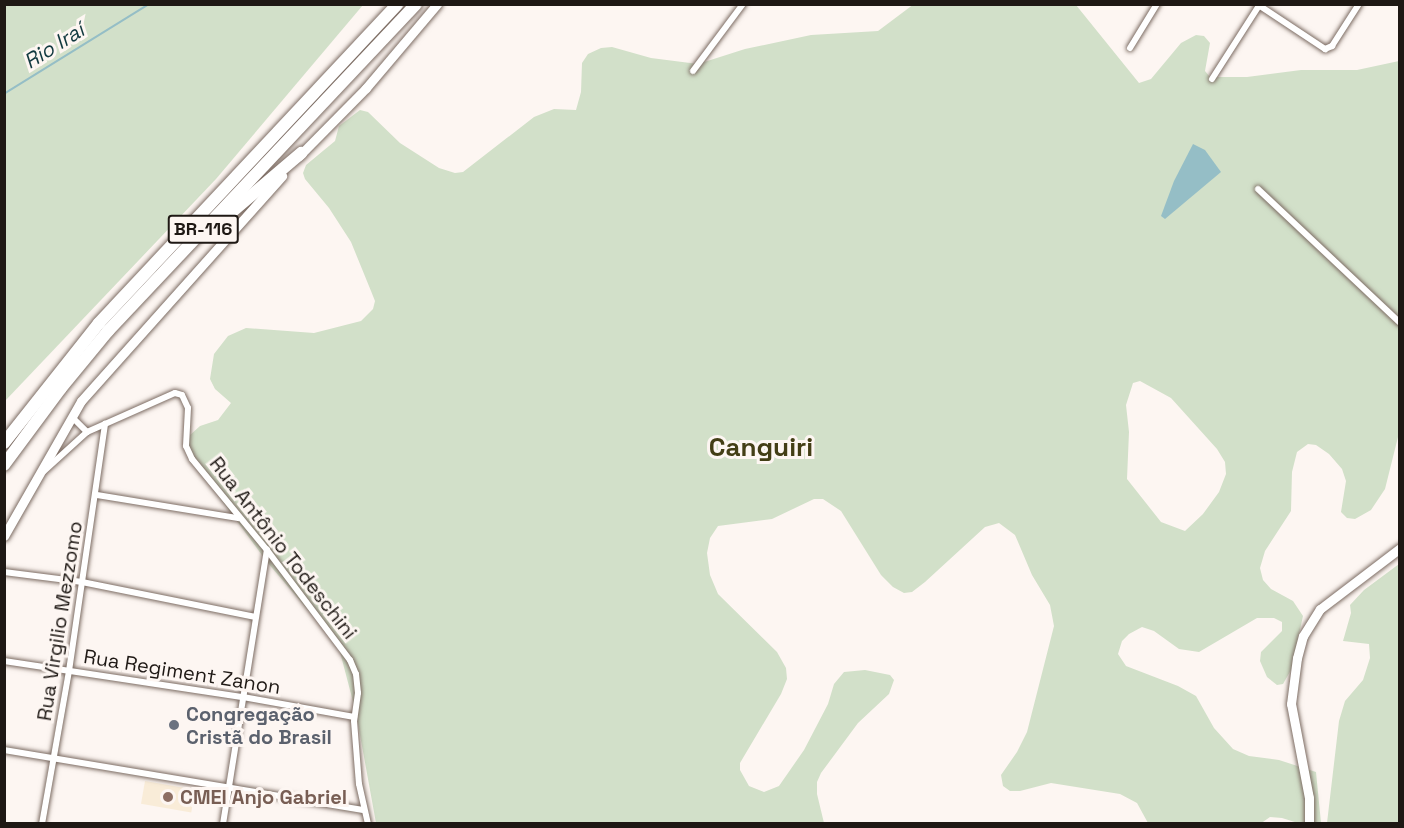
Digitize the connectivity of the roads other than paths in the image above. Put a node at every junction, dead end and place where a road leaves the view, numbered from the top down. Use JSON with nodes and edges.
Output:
{"nodes":[{"id":1,"x":397,"y":4,"type":"edge"},
{"id":2,"x":416,"y":4,"type":"edge"},
{"id":3,"x":437,"y":4,"type":"edge"},
{"id":4,"x":743,"y":4,"type":"edge"},
{"id":5,"x":1157,"y":4,"type":"edge"},
{"id":6,"x":1359,"y":4,"type":"edge"},
{"id":7,"x":1259,"y":5,"type":"edge"},
{"id":8,"x":1130,"y":48,"type":"dead end"},
{"id":9,"x":693,"y":70,"type":"dead end"},
{"id":10,"x":1212,"y":79,"type":"dead end"},
{"id":11,"x":301,"y":153,"type":"junction"},
{"id":12,"x":1258,"y":189,"type":"dead end"},
{"id":13,"x":171,"y":264,"type":"junction"},
{"id":14,"x":1400,"y":323,"type":"edge"},
{"id":15,"x":73,"y":418,"type":"junction"},
{"id":16,"x":105,"y":424,"type":"junction"},
{"id":17,"x":87,"y":432,"type":"junction"},
{"id":18,"x":4,"y":443,"type":"edge"},
{"id":19,"x":4,"y":465,"type":"edge"},
{"id":20,"x":43,"y":472,"type":"junction"},
{"id":21,"x":97,"y":495,"type":"junction"},
{"id":22,"x":239,"y":518,"type":"junction"},
{"id":23,"x":4,"y":536,"type":"edge"},
{"id":24,"x":1400,"y":548,"type":"edge"},
{"id":25,"x":267,"y":550,"type":"junction"},
{"id":26,"x":4,"y":572,"type":"edge"},
{"id":27,"x":82,"y":582,"type":"junction"},
{"id":28,"x":256,"y":617,"type":"junction"},
{"id":29,"x":4,"y":661,"type":"edge"},
{"id":30,"x":69,"y":671,"type":"junction"},
{"id":31,"x":243,"y":697,"type":"junction"},
{"id":32,"x":354,"y":717,"type":"junction"},
{"id":33,"x":4,"y":750,"type":"edge"},
{"id":34,"x":54,"y":759,"type":"junction"},
{"id":35,"x":229,"y":788,"type":"junction"},
{"id":36,"x":363,"y":810,"type":"junction"},
{"id":37,"x":42,"y":824,"type":"edge"},
{"id":38,"x":223,"y":824,"type":"edge"},
{"id":39,"x":368,"y":824,"type":"edge"},
{"id":40,"x":1309,"y":824,"type":"edge"}],
"edges":[{"from":1,"to":18,"type":"highway","number":"BR-116"},
{"from":2,"to":13,"type":"highway","number":"BR-116"},
{"from":3,"to":11,"type":"street"},
{"from":4,"to":9,"type":"street"},
{"from":5,"to":8,"type":"street"},
{"from":6,"to":7,"type":"street"},
{"from":7,"to":10,"type":"street"},
{"from":11,"to":13,"type":"highway"},
{"from":11,"to":15,"type":"street"},
{"from":12,"to":14,"type":"street"},
{"from":13,"to":19,"type":"highway","number":"BR-116"},
{"from":15,"to":17,"type":"street"},
{"from":15,"to":20,"type":"street"},
{"from":16,"to":17,"type":"street","name":"Rua Antônio Todeschini"},
{"from":16,"to":21,"type":"street","name":"Rua Virgilio Mezzomo"},
{"from":16,"to":22,"type":"street","name":"Rua Antônio Todeschini"},
{"from":17,"to":20,"type":"street","name":"Rua Antônio Todeschini"},
{"from":20,"to":23,"type":"street"},
{"from":21,"to":22,"type":"street"},
{"from":21,"to":27,"type":"street","name":"Rua Virgilio Mezzomo"},
{"from":22,"to":25,"type":"street","name":"Rua Antônio Todeschini"},
{"from":24,"to":40,"type":"street"},
{"from":25,"to":28,"type":"street"},
{"from":25,"to":32,"type":"street","name":"Rua Antônio Todeschini"},
{"from":26,"to":27,"type":"street"},
{"from":27,"to":28,"type":"street"},
{"from":27,"to":30,"type":"street","name":"Rua Virgilio Mezzomo"},
{"from":28,"to":31,"type":"street"},
{"from":29,"to":30,"type":"street","name":"Rua Regiment Zanon"},
{"from":30,"to":31,"type":"street","name":"Rua Regiment Zanon"},
{"from":30,"to":34,"type":"street","name":"Rua Virgilio Mezzomo"},
{"from":31,"to":32,"type":"street","name":"Rua Regiment Zanon"},
{"from":31,"to":35,"type":"street"},
{"from":32,"to":36,"type":"street","name":"Rua Antônio Todeschini"},
{"from":33,"to":34,"type":"street"},
{"from":34,"to":35,"type":"street"},
{"from":34,"to":37,"type":"street","name":"Rua Virgilio Mezzomo"},
{"from":35,"to":36,"type":"street"},
{"from":35,"to":38,"type":"street"},
{"from":36,"to":39,"type":"street","name":"Rua Antônio Todeschini"}]}
